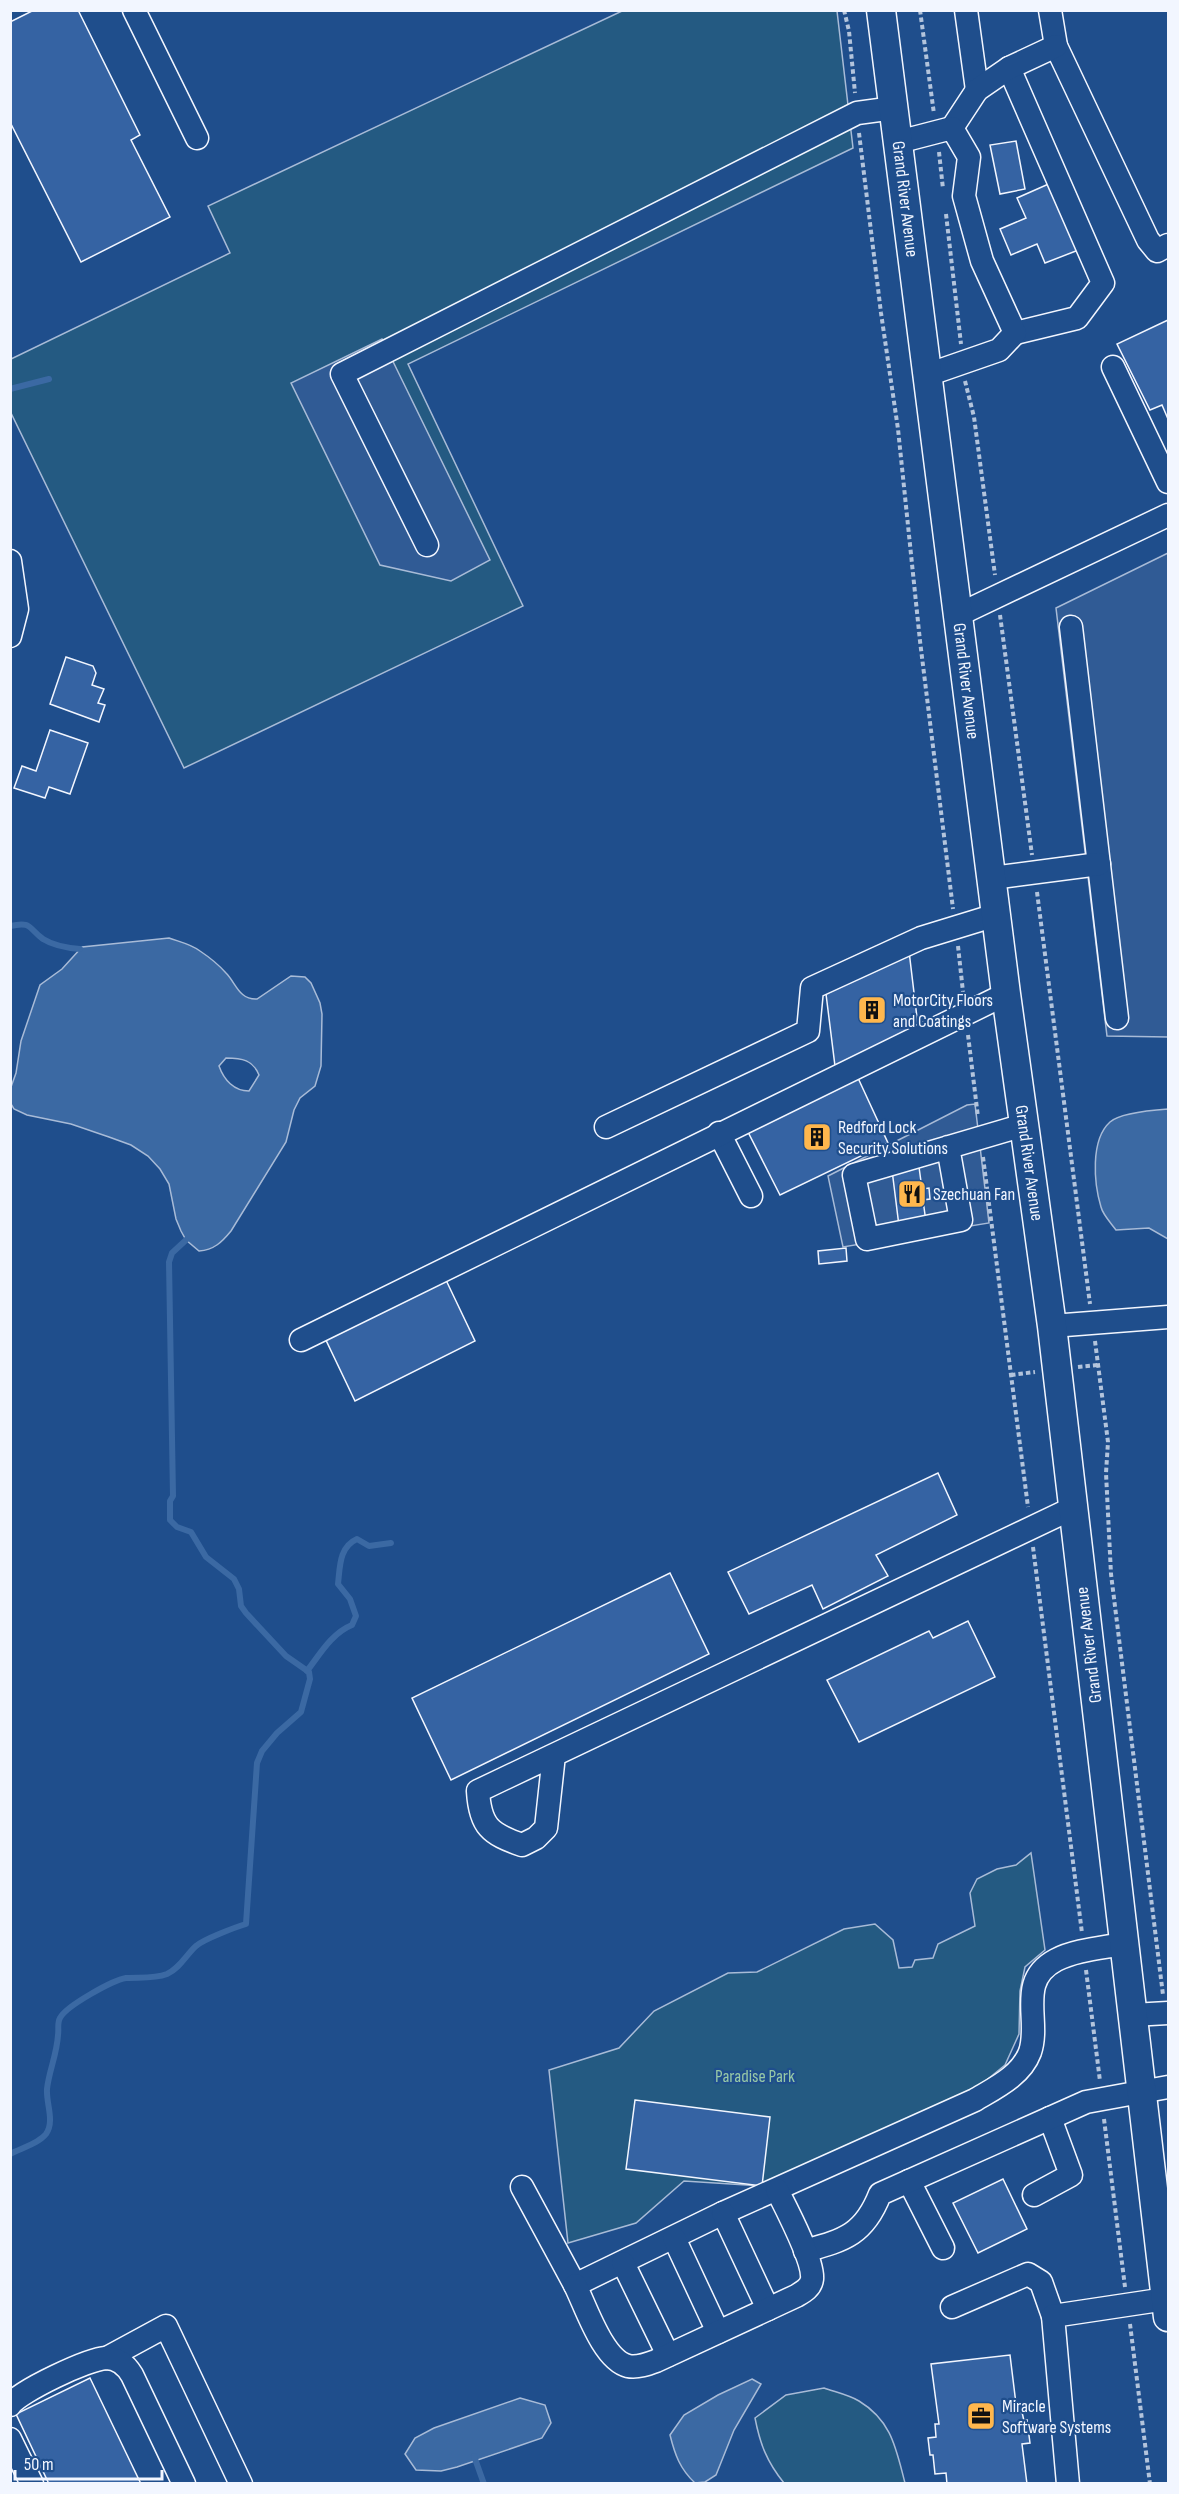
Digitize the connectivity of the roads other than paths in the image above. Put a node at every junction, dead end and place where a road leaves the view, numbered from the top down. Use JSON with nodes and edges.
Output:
{"nodes":[{"id":1,"x":134,"y":10,"type":"edge"},
{"id":2,"x":881,"y":10,"type":"edge"},
{"id":3,"x":966,"y":10,"type":"edge"},
{"id":4,"x":1050,"y":10,"type":"edge"},
{"id":5,"x":1056,"y":46,"type":"junction"},
{"id":6,"x":1009,"y":68,"type":"junction"},
{"id":7,"x":977,"y":90,"type":"junction"},
{"id":8,"x":894,"y":108,"type":"junction"},
{"id":9,"x":944,"y":130,"type":"junction"},
{"id":10,"x":197,"y":138,"type":"dead end"},
{"id":11,"x":898,"y":142,"type":"junction"},
{"id":12,"x":1168,"y":245,"type":"edge"},
{"id":13,"x":1015,"y":333,"type":"junction"},
{"id":14,"x":1113,"y":367,"type":"dead end"},
{"id":15,"x":927,"y":375,"type":"junction"},
{"id":16,"x":1168,"y":482,"type":"edge"},
{"id":17,"x":1168,"y":515,"type":"edge"},
{"id":18,"x":427,"y":545,"type":"dead end"},
{"id":19,"x":10,"y":561,"type":"edge"},
{"id":20,"x":958,"y":615,"type":"junction"},
{"id":21,"x":1071,"y":627,"type":"dead end"},
{"id":22,"x":10,"y":636,"type":"edge"},
{"id":23,"x":1099,"y":864,"type":"junction"},
{"id":24,"x":992,"y":878,"type":"junction"},
{"id":25,"x":996,"y":915,"type":"junction"},
{"id":26,"x":1006,"y":994,"type":"junction"},
{"id":27,"x":1117,"y":1018,"type":"dead end"},
{"id":28,"x":1024,"y":1125,"type":"junction"},
{"id":29,"x":606,"y":1127,"type":"dead end"},
{"id":30,"x":719,"y":1133,"type":"junction"},
{"id":31,"x":948,"y":1147,"type":"junction"},
{"id":32,"x":751,"y":1196,"type":"dead end"},
{"id":33,"x":1168,"y":1317,"type":"edge"},
{"id":34,"x":1052,"y":1326,"type":"junction"},
{"id":35,"x":301,"y":1340,"type":"dead end"},
{"id":36,"x":1073,"y":1508,"type":"junction"},
{"id":37,"x":554,"y":1755,"type":"dead end"},
{"id":38,"x":1124,"y":1944,"type":"junction"},
{"id":39,"x":1167,"y":2013,"type":"edge"},
{"id":40,"x":1132,"y":2014,"type":"junction"},
{"id":41,"x":1155,"y":2089,"type":"edge"},
{"id":42,"x":1050,"y":2118,"type":"junction"},
{"id":43,"x":1160,"y":2176,"type":"edge"},
{"id":44,"x":909,"y":2181,"type":"junction"},
{"id":45,"x":522,"y":2187,"type":"dead end"},
{"id":46,"x":777,"y":2190,"type":"junction"},
{"id":47,"x":1034,"y":2195,"type":"dead end"},
{"id":48,"x":723,"y":2213,"type":"junction"},
{"id":49,"x":674,"y":2238,"type":"junction"},
{"id":50,"x":943,"y":2248,"type":"dead end"},
{"id":51,"x":805,"y":2251,"type":"junction"},
{"id":52,"x":623,"y":2263,"type":"junction"},
{"id":53,"x":575,"y":2285,"type":"junction"},
{"id":54,"x":1168,"y":2306,"type":"edge"},
{"id":55,"x":952,"y":2307,"type":"dead end"},
{"id":56,"x":768,"y":2309,"type":"junction"},
{"id":57,"x":1053,"y":2316,"type":"junction"},
{"id":58,"x":718,"y":2332,"type":"junction"},
{"id":59,"x":668,"y":2355,"type":"junction"},
{"id":60,"x":107,"y":2358,"type":"junction"},
{"id":61,"x":10,"y":2405,"type":"edge"},
{"id":62,"x":10,"y":2439,"type":"edge"},
{"id":63,"x":32,"y":2484,"type":"edge"},
{"id":64,"x":184,"y":2484,"type":"edge"},
{"id":65,"x":241,"y":2484,"type":"edge"},
{"id":66,"x":1068,"y":2484,"type":"edge"}],
"edges":[{"from":1,"to":10,"type":"street"},
{"from":2,"to":8,"type":"main road","name":"Grand River Avenue"},
{"from":3,"to":7,"type":"street"},
{"from":4,"to":5,"type":"street"},
{"from":5,"to":6,"type":"street"},
{"from":5,"to":12,"type":"street"},
{"from":6,"to":7,"type":"street"},
{"from":6,"to":13,"type":"street"},
{"from":7,"to":9,"type":"street"},
{"from":8,"to":11,"type":"main road","name":"Grand River Avenue"},
{"from":8,"to":18,"type":"street"},
{"from":9,"to":11,"type":"street"},
{"from":9,"to":13,"type":"street"},
{"from":11,"to":15,"type":"main road","name":"Grand River Avenue"},
{"from":13,"to":15,"type":"street"},
{"from":14,"to":16,"type":"street"},
{"from":15,"to":20,"type":"main road","name":"Grand River Avenue"},
{"from":17,"to":20,"type":"street"},
{"from":19,"to":22,"type":"street"},
{"from":20,"to":24,"type":"main road","name":"Grand River Avenue"},
{"from":21,"to":23,"type":"street"},
{"from":23,"to":24,"type":"street"},
{"from":23,"to":27,"type":"street"},
{"from":24,"to":25,"type":"main road","name":"Grand River Avenue"},
{"from":25,"to":26,"type":"main road","name":"Grand River Avenue"},
{"from":25,"to":29,"type":"street"},
{"from":26,"to":28,"type":"main road","name":"Grand River Avenue"},
{"from":26,"to":30,"type":"street"},
{"from":28,"to":31,"type":"street"},
{"from":28,"to":34,"type":"main road","name":"Grand River Avenue"},
{"from":30,"to":32,"type":"street"},
{"from":30,"to":35,"type":"street"},
{"from":31,"to":31,"type":"street"},
{"from":33,"to":34,"type":"street"},
{"from":34,"to":36,"type":"main road","name":"Grand River Avenue"},
{"from":36,"to":37,"type":"street"},
{"from":36,"to":38,"type":"main road","name":"Grand River Avenue"},
{"from":38,"to":40,"type":"main road","name":"Grand River Avenue"},
{"from":38,"to":46,"type":"street"},
{"from":39,"to":40,"type":"street"},
{"from":40,"to":41,"type":"main road","name":"Grand River Avenue"},
{"from":41,"to":42,"type":"street"},
{"from":41,"to":43,"type":"main road","name":"Grand River Avenue"},
{"from":42,"to":44,"type":"street"},
{"from":42,"to":47,"type":"street"},
{"from":43,"to":54,"type":"main road","name":"Grand River Avenue"},
{"from":44,"to":50,"type":"street"},
{"from":44,"to":51,"type":"street"},
{"from":45,"to":53,"type":"street"},
{"from":46,"to":48,"type":"street"},
{"from":46,"to":51,"type":"street"},
{"from":48,"to":49,"type":"street"},
{"from":48,"to":56,"type":"street"},
{"from":49,"to":52,"type":"street"},
{"from":49,"to":58,"type":"street"},
{"from":51,"to":56,"type":"street"},
{"from":52,"to":53,"type":"street"},
{"from":52,"to":59,"type":"street"},
{"from":53,"to":59,"type":"street"},
{"from":54,"to":57,"type":"street"},
{"from":55,"to":57,"type":"street"},
{"from":56,"to":58,"type":"street"},
{"from":57,"to":66,"type":"street"},
{"from":58,"to":59,"type":"street"},
{"from":60,"to":61,"type":"street"},
{"from":60,"to":64,"type":"street"},
{"from":60,"to":65,"type":"street"},
{"from":62,"to":63,"type":"street"}]}
